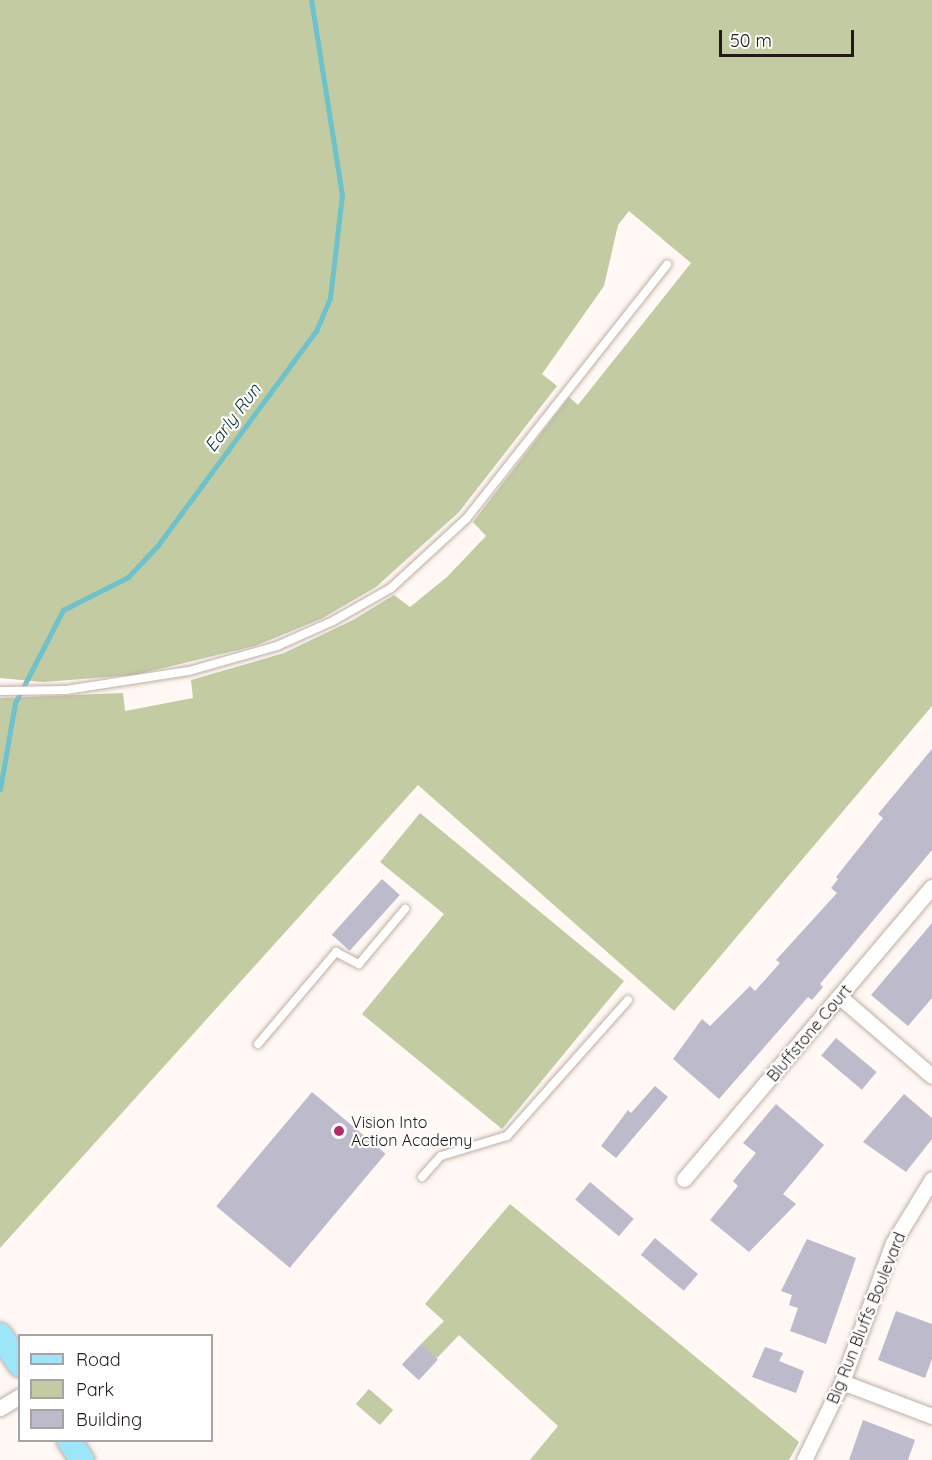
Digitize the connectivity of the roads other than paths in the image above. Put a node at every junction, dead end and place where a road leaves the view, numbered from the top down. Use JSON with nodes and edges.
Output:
{"nodes":[{"id":1,"x":667,"y":265,"type":"dead end"},
{"id":2,"x":2,"y":692,"type":"edge"},
{"id":3,"x":932,"y":887,"type":"edge"},
{"id":4,"x":405,"y":909,"type":"dead end"},
{"id":5,"x":840,"y":997,"type":"junction"},
{"id":6,"x":628,"y":1000,"type":"dead end"},
{"id":7,"x":258,"y":1044,"type":"dead end"},
{"id":8,"x":932,"y":1076,"type":"edge"},
{"id":9,"x":422,"y":1177,"type":"dead end"},
{"id":10,"x":684,"y":1179,"type":"dead end"},
{"id":11,"x":932,"y":1179,"type":"edge"},
{"id":12,"x":0,"y":1335,"type":"edge"},
{"id":13,"x":18,"y":1362,"type":"edge"},
{"id":14,"x":842,"y":1382,"type":"junction"},
{"id":15,"x":18,"y":1396,"type":"edge"},
{"id":16,"x":0,"y":1408,"type":"edge"},
{"id":17,"x":932,"y":1416,"type":"edge"},
{"id":18,"x":70,"y":1442,"type":"edge"},
{"id":19,"x":82,"y":1460,"type":"edge"},
{"id":20,"x":804,"y":1460,"type":"edge"}],
"edges":[{"from":1,"to":2,"type":"lane"},
{"from":3,"to":5,"type":"street","name":"Bluffstone Court"},
{"from":4,"to":7,"type":"lane"},
{"from":5,"to":8,"type":"street"},
{"from":5,"to":10,"type":"street","name":"Bluffstone Court"},
{"from":6,"to":9,"type":"lane"},
{"from":11,"to":14,"type":"street","name":"Big Run Bluffs Boulevard"},
{"from":12,"to":13,"type":"main road"},
{"from":14,"to":17,"type":"street"},
{"from":14,"to":20,"type":"street","name":"Big Run Bluffs Boulevard"},
{"from":15,"to":16,"type":"street"},
{"from":18,"to":19,"type":"main road"}]}
